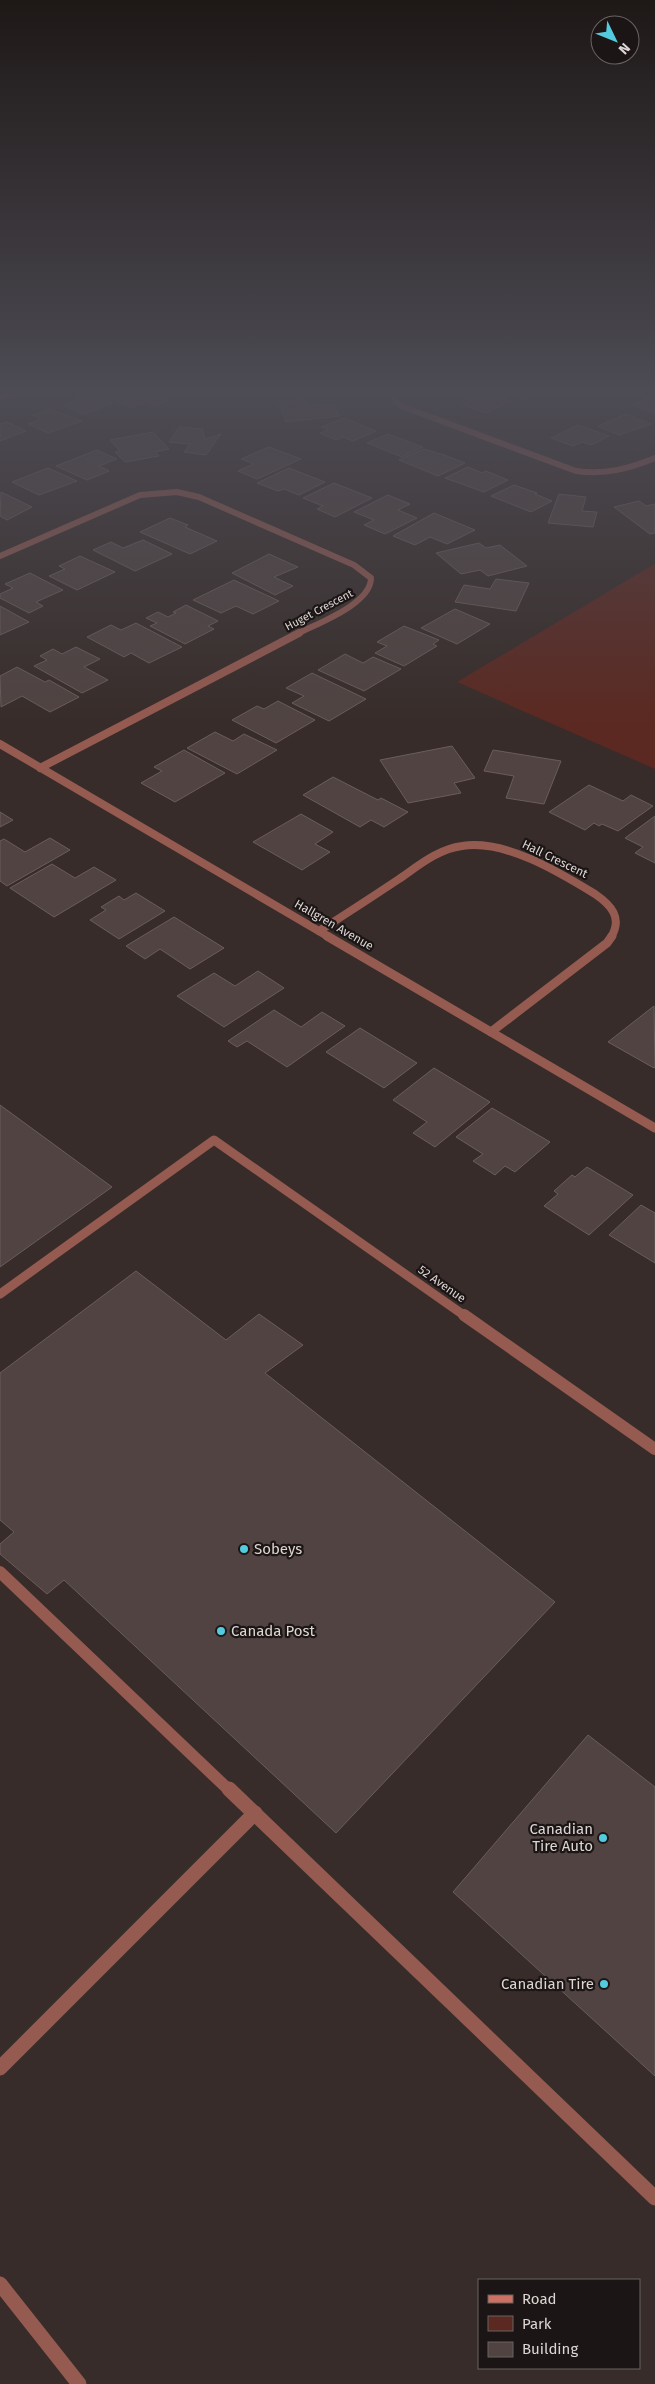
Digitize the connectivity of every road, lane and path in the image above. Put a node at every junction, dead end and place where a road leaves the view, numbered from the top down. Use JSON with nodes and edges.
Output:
{"nodes":[{"id":1,"x":122,"y":502,"type":"edge"},
{"id":2,"x":211,"y":502,"type":"edge"},
{"id":3,"x":0,"y":556,"type":"edge"},
{"id":4,"x":0,"y":744,"type":"edge"},
{"id":5,"x":40,"y":768,"type":"junction"},
{"id":6,"x":319,"y":931,"type":"junction"},
{"id":7,"x":491,"y":1032,"type":"junction"},
{"id":8,"x":655,"y":1128,"type":"edge"},
{"id":9,"x":0,"y":1294,"type":"edge"},
{"id":10,"x":655,"y":1450,"type":"edge"},
{"id":11,"x":0,"y":1572,"type":"edge"},
{"id":12,"x":255,"y":1813,"type":"junction"},
{"id":13,"x":0,"y":2068,"type":"edge"},
{"id":14,"x":655,"y":2198,"type":"edge"},
{"id":15,"x":0,"y":2284,"type":"edge"},
{"id":16,"x":79,"y":2384,"type":"edge"}],
"edges":[{"from":1,"to":3,"type":"street","name":"Huget Crescent"},
{"from":2,"to":5,"type":"street","name":"Huget Crescent"},
{"from":4,"to":5,"type":"street","name":"Hallgren Avenue"},
{"from":5,"to":6,"type":"street","name":"Hallgren Avenue"},
{"from":6,"to":7,"type":"street","name":"Hallgren Avenue"},
{"from":6,"to":7,"type":"street","name":"Hall Crescent"},
{"from":7,"to":8,"type":"street","name":"Hallgren Avenue"},
{"from":9,"to":10,"type":"street","name":"52 Avenue"},
{"from":11,"to":12,"type":"street"},
{"from":12,"to":13,"type":"street"},
{"from":12,"to":14,"type":"street"},
{"from":15,"to":16,"type":"street"}]}
